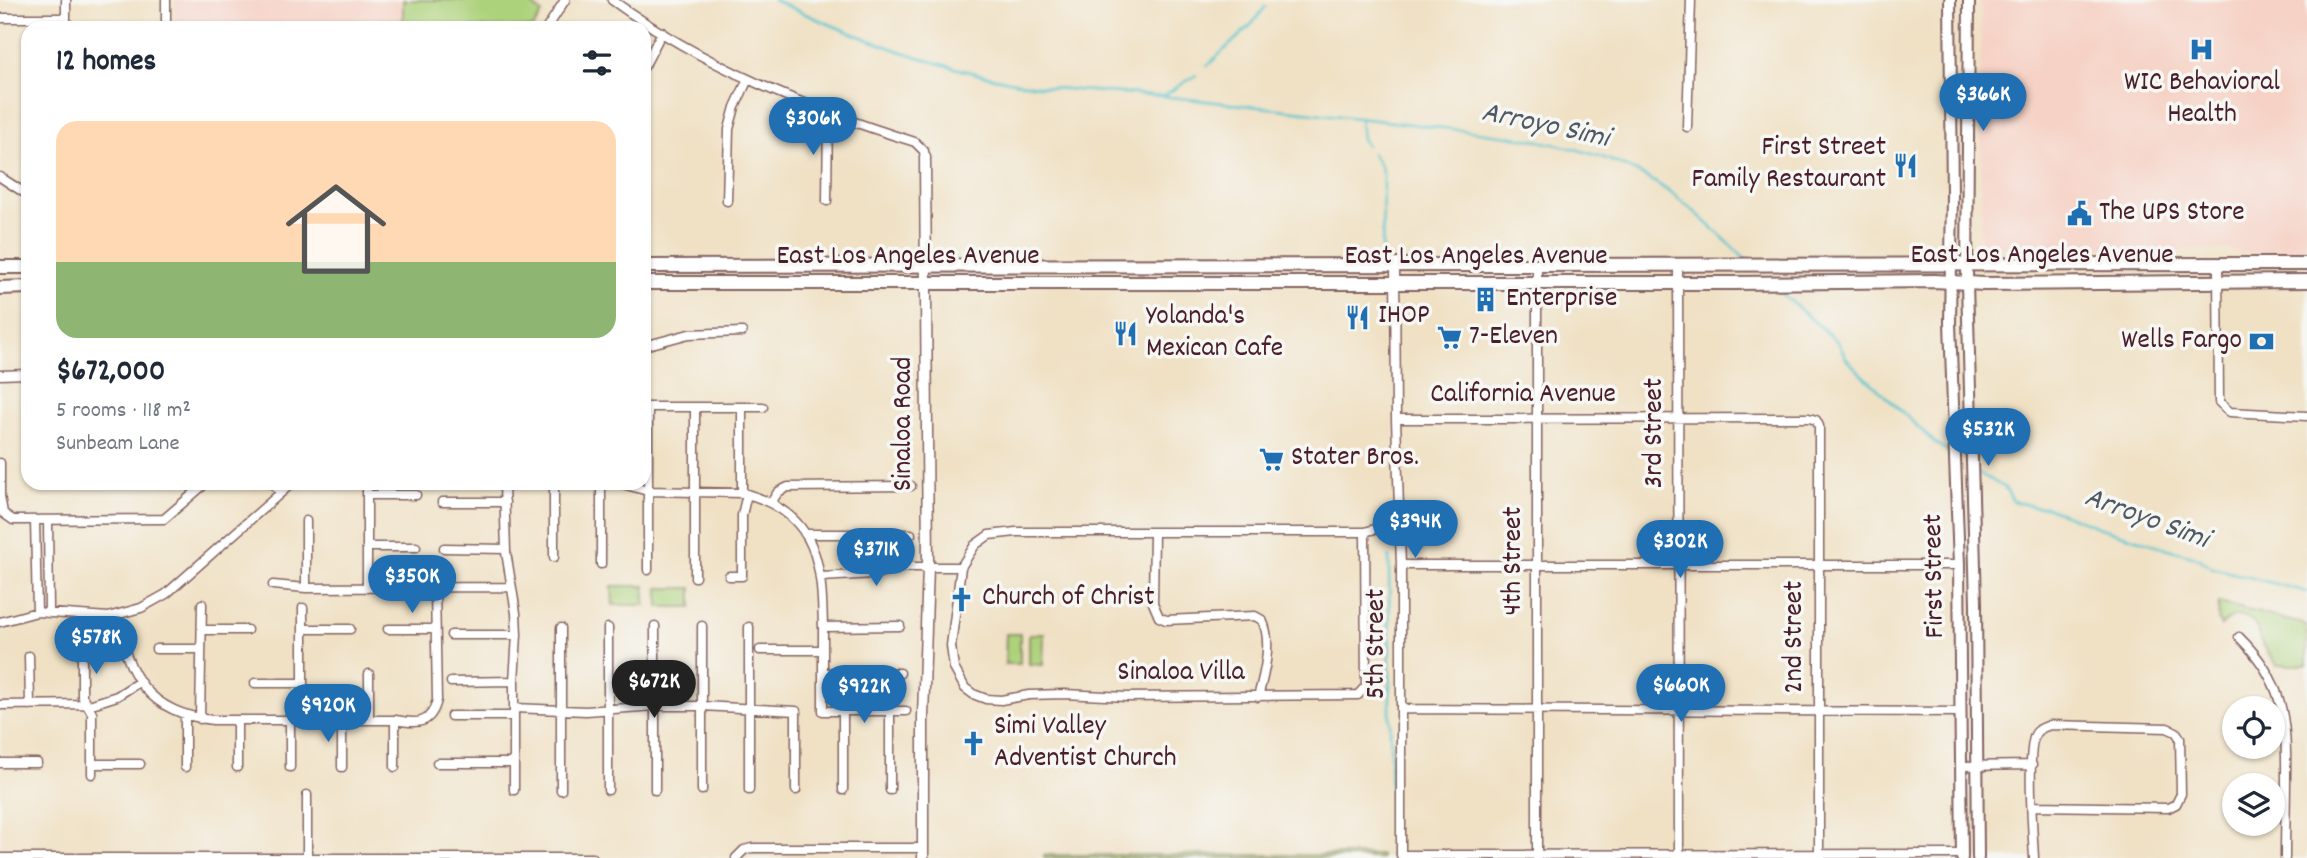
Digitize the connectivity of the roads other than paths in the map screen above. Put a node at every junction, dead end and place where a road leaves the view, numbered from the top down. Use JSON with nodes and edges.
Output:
{"nodes":[{"id":1,"x":66,"y":0,"type":"edge"},
{"id":2,"x":166,"y":0,"type":"edge"},
{"id":3,"x":565,"y":0,"type":"edge"},
{"id":4,"x":612,"y":0,"type":"edge"},
{"id":5,"x":1691,"y":0,"type":"edge"},
{"id":6,"x":1950,"y":0,"type":"edge"},
{"id":7,"x":1969,"y":0,"type":"edge"},
{"id":8,"x":0,"y":18,"type":"edge"},
{"id":9,"x":66,"y":18,"type":"joint"},
{"id":10,"x":166,"y":21,"type":"edge"},
{"id":11,"x":552,"y":21,"type":"edge"},
{"id":12,"x":645,"y":21,"type":"edge"},
{"id":13,"x":651,"y":25,"type":"edge"},
{"id":14,"x":662,"y":32,"type":"junction"},
{"id":15,"x":651,"y":53,"type":"edge"},
{"id":16,"x":748,"y":79,"type":"junction"},
{"id":17,"x":828,"y":113,"type":"junction"},
{"id":18,"x":1687,"y":127,"type":"dead end"},
{"id":19,"x":925,"y":157,"type":"joint"},
{"id":20,"x":0,"y":177,"type":"edge"},
{"id":21,"x":21,"y":191,"type":"edge"},
{"id":22,"x":727,"y":201,"type":"dead end"},
{"id":23,"x":827,"y":201,"type":"dead end"},
{"id":24,"x":1678,"y":263,"type":"junction"},
{"id":25,"x":925,"y":264,"type":"junction"},
{"id":26,"x":1537,"y":264,"type":"junction"},
{"id":27,"x":1951,"y":264,"type":"junction"},
{"id":28,"x":1967,"y":264,"type":"junction"},
{"id":29,"x":2307,"y":264,"type":"edge"},
{"id":30,"x":1395,"y":265,"type":"junction"},
{"id":31,"x":2218,"y":265,"type":"junction"},
{"id":32,"x":651,"y":266,"type":"edge"},
{"id":33,"x":0,"y":267,"type":"edge"},
{"id":34,"x":21,"y":267,"type":"edge"},
{"id":35,"x":2218,"y":281,"type":"junction"},
{"id":36,"x":2307,"y":281,"type":"edge"},
{"id":37,"x":926,"y":282,"type":"junction"},
{"id":38,"x":1537,"y":282,"type":"junction"},
{"id":39,"x":1678,"y":282,"type":"junction"},
{"id":40,"x":1950,"y":282,"type":"junction"},
{"id":41,"x":651,"y":283,"type":"edge"},
{"id":42,"x":1396,"y":283,"type":"junction"},
{"id":43,"x":1967,"y":283,"type":"junction"},
{"id":44,"x":21,"y":287,"type":"edge"},
{"id":45,"x":0,"y":288,"type":"edge"},
{"id":46,"x":742,"y":332,"type":"dead end"},
{"id":47,"x":651,"y":344,"type":"edge"},
{"id":48,"x":21,"y":374,"type":"edge"},
{"id":49,"x":0,"y":375,"type":"edge"},
{"id":50,"x":651,"y":407,"type":"edge"},
{"id":51,"x":695,"y":407,"type":"junction"},
{"id":52,"x":742,"y":407,"type":"junction"},
{"id":53,"x":763,"y":407,"type":"dead end"},
{"id":54,"x":2307,"y":416,"type":"edge"},
{"id":55,"x":1396,"y":419,"type":"junction"},
{"id":56,"x":1537,"y":419,"type":"junction"},
{"id":57,"x":1678,"y":419,"type":"junction"},
{"id":58,"x":1816,"y":420,"type":"joint"},
{"id":59,"x":0,"y":463,"type":"edge"},
{"id":60,"x":911,"y":486,"type":"dead end"},
{"id":61,"x":198,"y":490,"type":"edge"},
{"id":62,"x":283,"y":490,"type":"edge"},
{"id":63,"x":367,"y":490,"type":"edge"},
{"id":64,"x":504,"y":490,"type":"edge"},
{"id":65,"x":554,"y":490,"type":"edge"},
{"id":66,"x":601,"y":490,"type":"edge"},
{"id":67,"x":644,"y":490,"type":"edge"},
{"id":68,"x":648,"y":491,"type":"junction"},
{"id":69,"x":695,"y":491,"type":"junction"},
{"id":70,"x":280,"y":492,"type":"joint"},
{"id":71,"x":745,"y":494,"type":"junction"},
{"id":72,"x":367,"y":495,"type":"junction"},
{"id":73,"x":416,"y":495,"type":"dead end"},
{"id":74,"x":442,"y":502,"type":"dead end"},
{"id":75,"x":505,"y":502,"type":"junction"},
{"id":76,"x":771,"y":503,"type":"junction"},
{"id":77,"x":1398,"y":516,"type":"junction"},
{"id":78,"x":36,"y":521,"type":"junction"},
{"id":79,"x":48,"y":521,"type":"junction"},
{"id":80,"x":306,"y":521,"type":"dead end"},
{"id":81,"x":1365,"y":532,"type":"junction"},
{"id":82,"x":1154,"y":533,"type":"junction"},
{"id":83,"x":805,"y":534,"type":"junction"},
{"id":84,"x":911,"y":534,"type":"dead end"},
{"id":85,"x":367,"y":547,"type":"junction"},
{"id":86,"x":416,"y":547,"type":"dead end"},
{"id":87,"x":444,"y":548,"type":"dead end"},
{"id":88,"x":506,"y":549,"type":"junction"},
{"id":89,"x":554,"y":557,"type":"dead end"},
{"id":90,"x":601,"y":564,"type":"dead end"},
{"id":91,"x":1401,"y":565,"type":"junction"},
{"id":92,"x":1818,"y":565,"type":"junction"},
{"id":93,"x":1959,"y":565,"type":"junction"},
{"id":94,"x":1679,"y":566,"type":"junction"},
{"id":95,"x":930,"y":567,"type":"junction"},
{"id":96,"x":961,"y":567,"type":"junction"},
{"id":97,"x":1536,"y":567,"type":"junction"},
{"id":98,"x":648,"y":570,"type":"dead end"},
{"id":99,"x":729,"y":576,"type":"dead end"},
{"id":100,"x":695,"y":577,"type":"dead end"},
{"id":101,"x":821,"y":577,"type":"junction"},
{"id":102,"x":273,"y":585,"type":"dead end"},
{"id":103,"x":512,"y":587,"type":"junction"},
{"id":104,"x":306,"y":588,"type":"junction"},
{"id":105,"x":367,"y":588,"type":"junction"},
{"id":106,"x":435,"y":588,"type":"junction"},
{"id":107,"x":202,"y":604,"type":"dead end"},
{"id":108,"x":303,"y":608,"type":"dead end"},
{"id":109,"x":49,"y":611,"type":"junction"},
{"id":110,"x":37,"y":612,"type":"junction"},
{"id":111,"x":116,"y":615,"type":"junction"},
{"id":112,"x":0,"y":622,"type":"edge"},
{"id":113,"x":655,"y":626,"type":"dead end"},
{"id":114,"x":702,"y":626,"type":"dead end"},
{"id":115,"x":822,"y":626,"type":"junction"},
{"id":116,"x":900,"y":626,"type":"dead end"},
{"id":117,"x":749,"y":627,"type":"dead end"},
{"id":118,"x":561,"y":628,"type":"dead end"},
{"id":119,"x":608,"y":628,"type":"dead end"},
{"id":120,"x":303,"y":629,"type":"junction"},
{"id":121,"x":350,"y":629,"type":"dead end"},
{"id":122,"x":388,"y":629,"type":"dead end"},
{"id":123,"x":435,"y":629,"type":"junction"},
{"id":124,"x":247,"y":630,"type":"dead end"},
{"id":125,"x":202,"y":631,"type":"junction"},
{"id":126,"x":452,"y":635,"type":"dead end"},
{"id":127,"x":517,"y":635,"type":"junction"},
{"id":128,"x":2239,"y":638,"type":"dead end"},
{"id":129,"x":156,"y":649,"type":"dead end"},
{"id":130,"x":201,"y":649,"type":"junction"},
{"id":131,"x":760,"y":650,"type":"dead end"},
{"id":132,"x":822,"y":650,"type":"junction"},
{"id":133,"x":82,"y":653,"type":"dead end"},
{"id":134,"x":29,"y":656,"type":"dead end"},
{"id":135,"x":822,"y":673,"type":"junction"},
{"id":136,"x":900,"y":673,"type":"dead end"},
{"id":137,"x":369,"y":674,"type":"dead end"},
{"id":138,"x":514,"y":681,"type":"junction"},
{"id":139,"x":139,"y":682,"type":"junction"},
{"id":140,"x":303,"y":682,"type":"junction"},
{"id":141,"x":452,"y":682,"type":"dead end"},
{"id":142,"x":255,"y":683,"type":"dead end"},
{"id":143,"x":1258,"y":697,"type":"junction"},
{"id":144,"x":86,"y":704,"type":"junction"},
{"id":145,"x":0,"y":705,"type":"edge"},
{"id":146,"x":30,"y":705,"type":"junction"},
{"id":147,"x":655,"y":706,"type":"junction"},
{"id":148,"x":702,"y":706,"type":"junction"},
{"id":149,"x":608,"y":709,"type":"junction"},
{"id":150,"x":749,"y":709,"type":"junction"},
{"id":151,"x":1401,"y":709,"type":"junction"},
{"id":152,"x":1538,"y":709,"type":"junction"},
{"id":153,"x":1678,"y":709,"type":"junction"},
{"id":154,"x":890,"y":710,"type":"junction"},
{"id":155,"x":906,"y":710,"type":"dead end"},
{"id":156,"x":1819,"y":710,"type":"junction"},
{"id":157,"x":561,"y":711,"type":"junction"},
{"id":158,"x":843,"y":711,"type":"junction"},
{"id":159,"x":514,"y":712,"type":"junction"},
{"id":160,"x":1961,"y":712,"type":"junction"},
{"id":161,"x":185,"y":715,"type":"junction"},
{"id":162,"x":452,"y":716,"type":"dead end"},
{"id":163,"x":200,"y":719,"type":"junction"},
{"id":164,"x":237,"y":720,"type":"junction"},
{"id":165,"x":290,"y":720,"type":"junction"},
{"id":166,"x":303,"y":720,"type":"junction"},
{"id":167,"x":342,"y":720,"type":"junction"},
{"id":168,"x":369,"y":720,"type":"junction"},
{"id":169,"x":395,"y":720,"type":"junction"},
{"id":170,"x":0,"y":763,"type":"edge"},
{"id":171,"x":37,"y":763,"type":"dead end"},
{"id":172,"x":436,"y":763,"type":"dead end"},
{"id":173,"x":513,"y":763,"type":"junction"},
{"id":174,"x":92,"y":764,"type":"junction"},
{"id":175,"x":140,"y":764,"type":"dead end"},
{"id":176,"x":1978,"y":765,"type":"junction"},
{"id":177,"x":2032,"y":765,"type":"junction"},
{"id":178,"x":1962,"y":766,"type":"junction"},
{"id":179,"x":185,"y":767,"type":"dead end"},
{"id":180,"x":237,"y":767,"type":"dead end"},
{"id":181,"x":290,"y":767,"type":"dead end"},
{"id":182,"x":342,"y":767,"type":"dead end"},
{"id":183,"x":395,"y":767,"type":"dead end"},
{"id":184,"x":92,"y":774,"type":"dead end"},
{"id":185,"x":514,"y":790,"type":"dead end"},
{"id":186,"x":561,"y":790,"type":"dead end"},
{"id":187,"x":608,"y":790,"type":"dead end"},
{"id":188,"x":655,"y":790,"type":"dead end"},
{"id":189,"x":702,"y":790,"type":"dead end"},
{"id":190,"x":749,"y":790,"type":"dead end"},
{"id":191,"x":796,"y":790,"type":"dead end"},
{"id":192,"x":843,"y":790,"type":"dead end"},
{"id":193,"x":890,"y":790,"type":"dead end"},
{"id":194,"x":307,"y":795,"type":"dead end"},
{"id":195,"x":2032,"y":806,"type":"junction"},
{"id":196,"x":853,"y":848,"type":"junction"},
{"id":197,"x":923,"y":853,"type":"edge"},
{"id":198,"x":1679,"y":854,"type":"junction"},
{"id":199,"x":1819,"y":854,"type":"junction"},
{"id":200,"x":738,"y":856,"type":"edge"},
{"id":201,"x":1537,"y":856,"type":"edge"},
{"id":202,"x":1962,"y":856,"type":"edge"},
{"id":203,"x":0,"y":858,"type":"edge"},
{"id":204,"x":103,"y":858,"type":"edge"},
{"id":205,"x":307,"y":858,"type":"edge"},
{"id":206,"x":468,"y":858,"type":"edge"},
{"id":207,"x":593,"y":858,"type":"edge"},
{"id":208,"x":853,"y":858,"type":"edge"},
{"id":209,"x":1978,"y":858,"type":"edge"},
{"id":210,"x":2034,"y":858,"type":"edge"},
{"id":211,"x":2285,"y":858,"type":"edge"}],
"edges":[{"from":1,"to":9,"type":"street"},
{"from":2,"to":10,"type":"street"},
{"from":3,"to":11,"type":"street"},
{"from":4,"to":12,"type":"street"},
{"from":5,"to":18,"type":"street"},
{"from":6,"to":27,"type":"main road","name":"First Street"},
{"from":7,"to":28,"type":"main road","name":"First Street"},
{"from":8,"to":9,"type":"street"},
{"from":13,"to":14,"type":"street"},
{"from":14,"to":15,"type":"street"},
{"from":14,"to":16,"type":"street"},
{"from":16,"to":17,"type":"street"},
{"from":16,"to":22,"type":"street"},
{"from":17,"to":19,"type":"street"},
{"from":17,"to":23,"type":"street"},
{"from":19,"to":25,"type":"street","name":"Sinaloa Road"},
{"from":20,"to":21,"type":"street"},
{"from":24,"to":26,"type":"main road","name":"East Los Angeles Avenue"},
{"from":24,"to":27,"type":"main road","name":"East Los Angeles Avenue"},
{"from":24,"to":39,"type":"street","name":"3rd Street"},
{"from":25,"to":30,"type":"main road","name":"East Los Angeles Avenue"},
{"from":25,"to":32,"type":"main road","name":"East Los Angeles Avenue"},
{"from":25,"to":37,"type":"street","name":"Sinaloa Road"},
{"from":26,"to":30,"type":"main road","name":"East Los Angeles Avenue"},
{"from":26,"to":38,"type":"street","name":"4th Street"},
{"from":27,"to":28,"type":"main road","name":"East Los Angeles Avenue"},
{"from":27,"to":40,"type":"main road","name":"First Street"},
{"from":28,"to":31,"type":"main road","name":"East Los Angeles Avenue"},
{"from":28,"to":43,"type":"main road","name":"First Street"},
{"from":29,"to":31,"type":"main road","name":"East Los Angeles Avenue"},
{"from":30,"to":42,"type":"street","name":"5th Street"},
{"from":31,"to":35,"type":"street"},
{"from":33,"to":34,"type":"main road"},
{"from":35,"to":36,"type":"main road","name":"East Los Angeles Avenue"},
{"from":35,"to":43,"type":"main road","name":"East Los Angeles Avenue"},
{"from":35,"to":54,"type":"street"},
{"from":37,"to":41,"type":"main road","name":"East Los Angeles Avenue"},
{"from":37,"to":42,"type":"main road","name":"East Los Angeles Avenue"},
{"from":37,"to":95,"type":"street","name":"Sinaloa Road"},
{"from":38,"to":39,"type":"main road","name":"East Los Angeles Avenue"},
{"from":38,"to":42,"type":"main road","name":"East Los Angeles Avenue"},
{"from":38,"to":56,"type":"street","name":"4th Street"},
{"from":39,"to":40,"type":"main road","name":"East Los Angeles Avenue"},
{"from":39,"to":57,"type":"street","name":"3rd Street"},
{"from":40,"to":43,"type":"main road","name":"East Los Angeles Avenue"},
{"from":40,"to":93,"type":"main road","name":"First Street"},
{"from":42,"to":55,"type":"street","name":"5th Street"},
{"from":43,"to":176,"type":"main road","name":"First Street"},
{"from":44,"to":45,"type":"main road"},
{"from":46,"to":47,"type":"street"},
{"from":48,"to":49,"type":"street"},
{"from":50,"to":51,"type":"street"},
{"from":51,"to":52,"type":"street"},
{"from":51,"to":69,"type":"street"},
{"from":52,"to":53,"type":"street"},
{"from":52,"to":71,"type":"street"},
{"from":55,"to":56,"type":"street","name":"California Avenue"},
{"from":55,"to":77,"type":"street","name":"5th Street"},
{"from":56,"to":57,"type":"street","name":"California Avenue"},
{"from":56,"to":97,"type":"street","name":"4th Street"},
{"from":57,"to":58,"type":"street","name":"California Avenue"},
{"from":57,"to":94,"type":"street","name":"3rd Street"},
{"from":58,"to":92,"type":"street","name":"2nd Street"},
{"from":59,"to":78,"type":"street"},
{"from":60,"to":76,"type":"street"},
{"from":61,"to":79,"type":"street"},
{"from":62,"to":70,"type":"street"},
{"from":63,"to":72,"type":"street"},
{"from":64,"to":75,"type":"street"},
{"from":65,"to":89,"type":"street"},
{"from":66,"to":90,"type":"street"},
{"from":67,"to":68,"type":"street"},
{"from":68,"to":69,"type":"street"},
{"from":68,"to":98,"type":"street"},
{"from":69,"to":71,"type":"street"},
{"from":69,"to":100,"type":"street"},
{"from":70,"to":111,"type":"street"},
{"from":71,"to":76,"type":"street"},
{"from":71,"to":99,"type":"street"},
{"from":72,"to":73,"type":"street"},
{"from":72,"to":85,"type":"street"},
{"from":74,"to":75,"type":"street"},
{"from":75,"to":88,"type":"street"},
{"from":76,"to":83,"type":"street"},
{"from":77,"to":81,"type":"street"},
{"from":77,"to":91,"type":"street","name":"5th Street"},
{"from":78,"to":79,"type":"street"},
{"from":78,"to":110,"type":"street"},
{"from":79,"to":109,"type":"street"},
{"from":80,"to":104,"type":"street"},
{"from":81,"to":82,"type":"street"},
{"from":81,"to":143,"type":"street","name":"Sinaloa Villa"},
{"from":82,"to":96,"type":"street"},
{"from":82,"to":143,"type":"street"},
{"from":83,"to":84,"type":"street"},
{"from":83,"to":101,"type":"street"},
{"from":85,"to":86,"type":"street"},
{"from":85,"to":105,"type":"street"},
{"from":87,"to":88,"type":"street"},
{"from":88,"to":103,"type":"street"},
{"from":91,"to":97,"type":"street"},
{"from":91,"to":151,"type":"street","name":"5th Street"},
{"from":92,"to":93,"type":"street"},
{"from":92,"to":94,"type":"street"},
{"from":92,"to":156,"type":"street","name":"2nd Street"},
{"from":93,"to":160,"type":"main road","name":"First Street"},
{"from":94,"to":97,"type":"street"},
{"from":94,"to":153,"type":"street","name":"3rd Street"},
{"from":95,"to":96,"type":"street"},
{"from":95,"to":101,"type":"street"},
{"from":95,"to":197,"type":"street","name":"Sinaloa Road"},
{"from":96,"to":143,"type":"street","name":"Sinaloa Villa"},
{"from":97,"to":152,"type":"street","name":"4th Street"},
{"from":101,"to":115,"type":"street"},
{"from":102,"to":104,"type":"street"},
{"from":103,"to":106,"type":"street"},
{"from":103,"to":127,"type":"street"},
{"from":104,"to":105,"type":"street"},
{"from":105,"to":106,"type":"street"},
{"from":106,"to":123,"type":"street"},
{"from":107,"to":125,"type":"street"},
{"from":108,"to":120,"type":"street"},
{"from":109,"to":110,"type":"street"},
{"from":109,"to":111,"type":"street"},
{"from":110,"to":112,"type":"street"},
{"from":111,"to":139,"type":"street"},
{"from":113,"to":147,"type":"street"},
{"from":114,"to":148,"type":"street"},
{"from":115,"to":116,"type":"street"},
{"from":115,"to":132,"type":"street"},
{"from":117,"to":150,"type":"street"},
{"from":118,"to":157,"type":"street"},
{"from":119,"to":149,"type":"street"},
{"from":120,"to":121,"type":"street"},
{"from":120,"to":140,"type":"street"},
{"from":122,"to":123,"type":"street"},
{"from":123,"to":169,"type":"street"},
{"from":124,"to":125,"type":"street"},
{"from":125,"to":130,"type":"street"},
{"from":126,"to":127,"type":"street"},
{"from":127,"to":138,"type":"street"},
{"from":128,"to":211,"type":"street"},
{"from":129,"to":130,"type":"street"},
{"from":130,"to":163,"type":"street"},
{"from":131,"to":132,"type":"street"},
{"from":132,"to":135,"type":"street"},
{"from":133,"to":144,"type":"street"},
{"from":134,"to":146,"type":"street"},
{"from":135,"to":136,"type":"street"},
{"from":135,"to":158,"type":"street"},
{"from":137,"to":168,"type":"street"},
{"from":138,"to":141,"type":"street"},
{"from":138,"to":159,"type":"street"},
{"from":139,"to":144,"type":"street"},
{"from":139,"to":161,"type":"street"},
{"from":140,"to":142,"type":"street"},
{"from":140,"to":166,"type":"street"},
{"from":144,"to":146,"type":"street"},
{"from":144,"to":174,"type":"street"},
{"from":145,"to":146,"type":"street"},
{"from":147,"to":148,"type":"street"},
{"from":147,"to":149,"type":"street"},
{"from":147,"to":188,"type":"street"},
{"from":148,"to":150,"type":"street"},
{"from":148,"to":189,"type":"street"},
{"from":149,"to":157,"type":"street"},
{"from":149,"to":187,"type":"street"},
{"from":150,"to":190,"type":"street"},
{"from":150,"to":191,"type":"street"},
{"from":151,"to":152,"type":"street"},
{"from":151,"to":201,"type":"street","name":"5th Street"},
{"from":152,"to":153,"type":"street"},
{"from":152,"to":201,"type":"street","name":"4th Street"},
{"from":153,"to":156,"type":"street"},
{"from":153,"to":198,"type":"street","name":"3rd Street"},
{"from":154,"to":155,"type":"street"},
{"from":154,"to":158,"type":"street"},
{"from":154,"to":193,"type":"street"},
{"from":156,"to":160,"type":"street"},
{"from":156,"to":199,"type":"street","name":"2nd Street"},
{"from":157,"to":159,"type":"street"},
{"from":157,"to":186,"type":"street"},
{"from":158,"to":192,"type":"street"},
{"from":159,"to":162,"type":"street"},
{"from":159,"to":173,"type":"street"},
{"from":160,"to":178,"type":"main road","name":"First Street"},
{"from":161,"to":163,"type":"street"},
{"from":161,"to":179,"type":"street"},
{"from":163,"to":164,"type":"street"},
{"from":164,"to":165,"type":"street"},
{"from":164,"to":180,"type":"street"},
{"from":165,"to":166,"type":"street"},
{"from":165,"to":181,"type":"street"},
{"from":166,"to":167,"type":"street"},
{"from":167,"to":168,"type":"street"},
{"from":167,"to":182,"type":"street"},
{"from":168,"to":169,"type":"street"},
{"from":169,"to":183,"type":"street"},
{"from":170,"to":171,"type":"street"},
{"from":172,"to":173,"type":"street"},
{"from":173,"to":185,"type":"street"},
{"from":174,"to":175,"type":"street"},
{"from":174,"to":184,"type":"street"},
{"from":176,"to":177,"type":"street"},
{"from":176,"to":178,"type":"street"},
{"from":176,"to":209,"type":"main road","name":"First Street"},
{"from":177,"to":195,"type":"street"},
{"from":177,"to":195,"type":"street"},
{"from":178,"to":202,"type":"main road","name":"First Street"},
{"from":194,"to":205,"type":"street"},
{"from":195,"to":210,"type":"street"},
{"from":196,"to":197,"type":"street"},
{"from":196,"to":200,"type":"street"},
{"from":196,"to":208,"type":"street"},
{"from":198,"to":199,"type":"street"},
{"from":198,"to":201,"type":"street"},
{"from":199,"to":202,"type":"street"},
{"from":203,"to":204,"type":"street"},
{"from":204,"to":205,"type":"street"},
{"from":205,"to":206,"type":"street"},
{"from":206,"to":207,"type":"street"}]}
